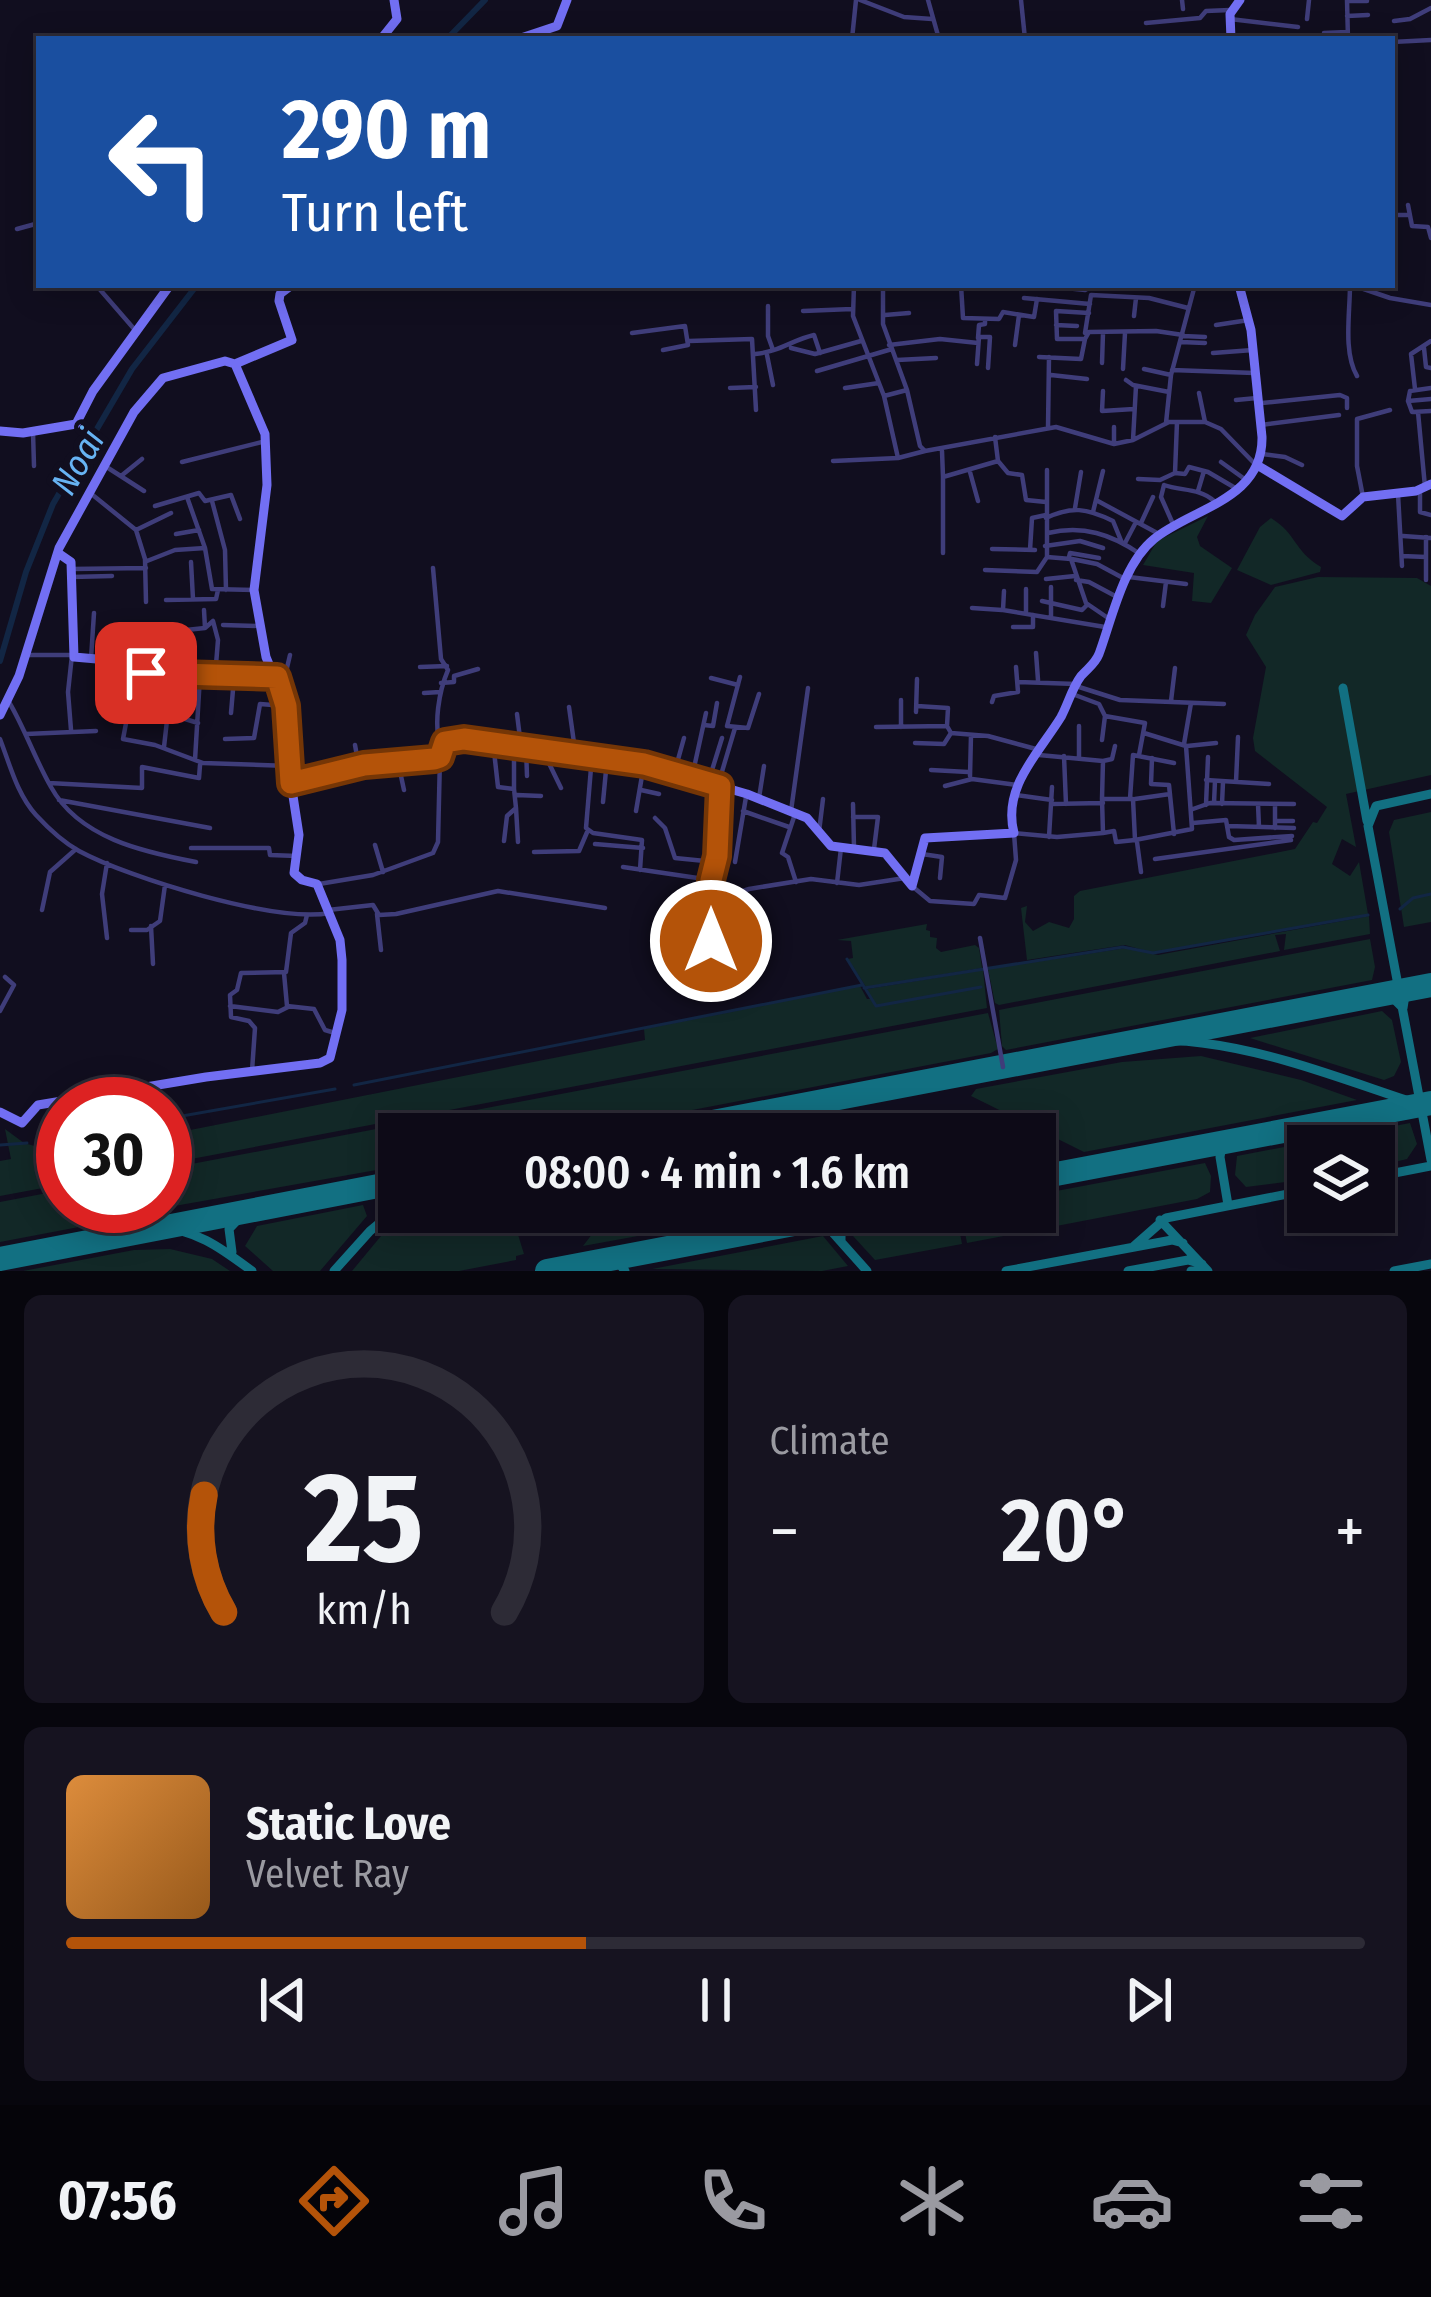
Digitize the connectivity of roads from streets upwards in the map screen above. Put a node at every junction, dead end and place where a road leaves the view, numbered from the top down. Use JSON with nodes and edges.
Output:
{"nodes":[{"id":1,"x":394,"y":0,"type":"edge"},
{"id":2,"x":567,"y":0,"type":"edge"},
{"id":3,"x":858,"y":0,"type":"edge"},
{"id":4,"x":928,"y":0,"type":"edge"},
{"id":5,"x":1021,"y":0,"type":"edge"},
{"id":6,"x":1182,"y":0,"type":"edge"},
{"id":7,"x":1240,"y":0,"type":"edge"},
{"id":8,"x":1309,"y":0,"type":"edge"},
{"id":9,"x":1347,"y":0,"type":"edge"},
{"id":10,"x":1367,"y":1,"type":"edge"},
{"id":11,"x":1431,"y":8,"type":"edge"},
{"id":12,"x":1183,"y":9,"type":"dead end"},
{"id":13,"x":1230,"y":11,"type":"edge"},
{"id":14,"x":1368,"y":15,"type":"dead end"},
{"id":15,"x":1347,"y":16,"type":"junction"},
{"id":16,"x":932,"y":19,"type":"junction"},
{"id":17,"x":1307,"y":19,"type":"dead end"},
{"id":18,"x":1394,"y":20,"type":"dead end"},
{"id":19,"x":1146,"y":23,"type":"dead end"},
{"id":20,"x":1298,"y":27,"type":"dead end"},
{"id":21,"x":1324,"y":33,"type":"dead end"},
{"id":22,"x":1347,"y":35,"type":"edge"},
{"id":23,"x":384,"y":36,"type":"edge"},
{"id":24,"x":527,"y":36,"type":"edge"},
{"id":25,"x":852,"y":36,"type":"edge"},
{"id":26,"x":938,"y":36,"type":"edge"},
{"id":27,"x":1025,"y":36,"type":"edge"},
{"id":28,"x":1431,"y":40,"type":"edge"},
{"id":29,"x":1395,"y":42,"type":"edge"},
{"id":30,"x":1408,"y":205,"type":"dead end"},
{"id":31,"x":1395,"y":215,"type":"edge"},
{"id":32,"x":1410,"y":215,"type":"junction"},
{"id":33,"x":36,"y":224,"type":"edge"},
{"id":34,"x":17,"y":229,"type":"dead end"},
{"id":35,"x":1431,"y":237,"type":"edge"},
{"id":36,"x":99,"y":288,"type":"edge"},
{"id":37,"x":168,"y":288,"type":"edge"},
{"id":38,"x":288,"y":288,"type":"edge"},
{"id":39,"x":854,"y":288,"type":"edge"},
{"id":40,"x":883,"y":288,"type":"edge"},
{"id":41,"x":958,"y":288,"type":"edge"},
{"id":42,"x":1090,"y":288,"type":"edge"},
{"id":43,"x":1192,"y":288,"type":"edge"},
{"id":44,"x":1240,"y":288,"type":"edge"},
{"id":45,"x":1351,"y":288,"type":"edge"},
{"id":46,"x":1368,"y":288,"type":"edge"},
{"id":47,"x":1091,"y":295,"type":"junction"},
{"id":48,"x":1024,"y":298,"type":"dead end"},
{"id":49,"x":1136,"y":298,"type":"junction"},
{"id":50,"x":1037,"y":299,"type":"junction"},
{"id":51,"x":1090,"y":304,"type":"junction"},
{"id":52,"x":1431,"y":305,"type":"edge"},
{"id":53,"x":768,"y":306,"type":"dead end"},
{"id":54,"x":1188,"y":308,"type":"junction"},
{"id":55,"x":852,"y":309,"type":"junction"},
{"id":56,"x":803,"y":311,"type":"dead end"},
{"id":57,"x":909,"y":313,"type":"dead end"},
{"id":58,"x":1019,"y":314,"type":"junction"},
{"id":59,"x":1089,"y":314,"type":"junction"},
{"id":60,"x":882,"y":316,"type":"junction"},
{"id":61,"x":1134,"y":316,"type":"dead end"},
{"id":62,"x":986,"y":318,"type":"junction"},
{"id":63,"x":1249,"y":320,"type":"junction"},
{"id":64,"x":1216,"y":325,"type":"dead end"},
{"id":65,"x":1056,"y":326,"type":"junction"},
{"id":66,"x":1077,"y":326,"type":"dead end"},
{"id":67,"x":136,"y":330,"type":"junction"},
{"id":68,"x":1103,"y":332,"type":"junction"},
{"id":69,"x":1125,"y":332,"type":"junction"},
{"id":70,"x":632,"y":333,"type":"dead end"},
{"id":71,"x":1085,"y":336,"type":"junction"},
{"id":72,"x":1182,"y":338,"type":"junction"},
{"id":73,"x":978,"y":340,"type":"junction"},
{"id":74,"x":1205,"y":340,"type":"dead end"},
{"id":75,"x":1431,"y":340,"type":"edge"},
{"id":76,"x":689,"y":341,"type":"junction"},
{"id":77,"x":861,"y":341,"type":"junction"},
{"id":78,"x":1015,"y":345,"type":"dead end"},
{"id":79,"x":789,"y":347,"type":"junction"},
{"id":80,"x":891,"y":347,"type":"junction"},
{"id":81,"x":1424,"y":348,"type":"junction"},
{"id":82,"x":663,"y":350,"type":"dead end"},
{"id":83,"x":832,"y":350,"type":"junction"},
{"id":84,"x":1253,"y":350,"type":"junction"},
{"id":85,"x":770,"y":351,"type":"junction"},
{"id":86,"x":1214,"y":352,"type":"dead end"},
{"id":87,"x":820,"y":353,"type":"junction"},
{"id":88,"x":755,"y":354,"type":"junction"},
{"id":89,"x":1039,"y":356,"type":"dead end"},
{"id":90,"x":1049,"y":357,"type":"junction"},
{"id":91,"x":868,"y":358,"type":"junction"},
{"id":92,"x":936,"y":358,"type":"dead end"},
{"id":93,"x":896,"y":360,"type":"junction"},
{"id":94,"x":1102,"y":363,"type":"dead end"},
{"id":95,"x":236,"y":364,"type":"junction"},
{"id":96,"x":977,"y":364,"type":"dead end"},
{"id":97,"x":836,"y":366,"type":"junction"},
{"id":98,"x":988,"y":368,"type":"dead end"},
{"id":99,"x":1431,"y":368,"type":"edge"},
{"id":100,"x":1123,"y":369,"type":"dead end"},
{"id":101,"x":1144,"y":370,"type":"dead end"},
{"id":102,"x":817,"y":371,"type":"dead end"},
{"id":103,"x":1172,"y":372,"type":"junction"},
{"id":104,"x":1254,"y":373,"type":"junction"},
{"id":105,"x":1050,"y":375,"type":"junction"},
{"id":106,"x":1357,"y":376,"type":"dead end"},
{"id":107,"x":1088,"y":379,"type":"dead end"},
{"id":108,"x":1126,"y":380,"type":"dead end"},
{"id":109,"x":879,"y":383,"type":"junction"},
{"id":110,"x":773,"y":385,"type":"dead end"},
{"id":111,"x":1136,"y":386,"type":"junction"},
{"id":112,"x":756,"y":387,"type":"junction"},
{"id":113,"x":730,"y":388,"type":"dead end"},
{"id":114,"x":844,"y":388,"type":"dead end"},
{"id":115,"x":1431,"y":388,"type":"edge"},
{"id":116,"x":1415,"y":389,"type":"junction"},
{"id":117,"x":907,"y":390,"type":"junction"},
{"id":118,"x":1103,"y":391,"type":"dead end"},
{"id":119,"x":1169,"y":392,"type":"junction"},
{"id":120,"x":1199,"y":393,"type":"dead end"},
{"id":121,"x":884,"y":396,"type":"junction"},
{"id":122,"x":1237,"y":400,"type":"dead end"},
{"id":123,"x":1431,"y":400,"type":"edge"},
{"id":124,"x":1258,"y":401,"type":"junction"},
{"id":125,"x":1408,"y":401,"type":"junction"},
{"id":126,"x":1347,"y":408,"type":"dead end"},
{"id":127,"x":1133,"y":409,"type":"junction"},
{"id":128,"x":756,"y":410,"type":"dead end"},
{"id":129,"x":1390,"y":410,"type":"dead end"},
{"id":130,"x":1418,"y":412,"type":"junction"},
{"id":131,"x":1431,"y":412,"type":"edge"},
{"id":132,"x":1339,"y":415,"type":"dead end"},
{"id":133,"x":1177,"y":422,"type":"junction"},
{"id":134,"x":1205,"y":422,"type":"junction"},
{"id":135,"x":1166,"y":423,"type":"junction"},
{"id":136,"x":1261,"y":425,"type":"junction"},
{"id":137,"x":1114,"y":427,"type":"dead end"},
{"id":138,"x":1048,"y":428,"type":"junction"},
{"id":139,"x":0,"y":431,"type":"edge"},
{"id":140,"x":33,"y":432,"type":"junction"},
{"id":141,"x":995,"y":437,"type":"junction"},
{"id":142,"x":1133,"y":440,"type":"junction"},
{"id":143,"x":266,"y":441,"type":"junction"},
{"id":144,"x":1114,"y":444,"type":"junction"},
{"id":145,"x":942,"y":449,"type":"junction"},
{"id":146,"x":925,"y":451,"type":"junction"},
{"id":147,"x":898,"y":458,"type":"junction"},
{"id":148,"x":142,"y":459,"type":"dead end"},
{"id":149,"x":1260,"y":459,"type":"junction"},
{"id":150,"x":832,"y":461,"type":"dead end"},
{"id":151,"x":998,"y":461,"type":"junction"},
{"id":152,"x":182,"y":462,"type":"dead end"},
{"id":153,"x":1221,"y":462,"type":"dead end"},
{"id":154,"x":1302,"y":464,"type":"dead end"},
{"id":155,"x":34,"y":466,"type":"dead end"},
{"id":156,"x":105,"y":466,"type":"junction"},
{"id":157,"x":970,"y":470,"type":"junction"},
{"id":158,"x":1047,"y":470,"type":"dead end"},
{"id":159,"x":1103,"y":471,"type":"dead end"},
{"id":160,"x":1204,"y":471,"type":"junction"},
{"id":161,"x":1081,"y":472,"type":"dead end"},
{"id":162,"x":1175,"y":473,"type":"junction"},
{"id":163,"x":121,"y":476,"type":"junction"},
{"id":164,"x":943,"y":477,"type":"junction"},
{"id":165,"x":1138,"y":479,"type":"dead end"},
{"id":166,"x":1246,"y":480,"type":"junction"},
{"id":167,"x":1425,"y":487,"type":"edge"},
{"id":168,"x":1237,"y":489,"type":"junction"},
{"id":169,"x":144,"y":491,"type":"dead end"},
{"id":170,"x":1198,"y":491,"type":"junction"},
{"id":171,"x":89,"y":492,"type":"junction"},
{"id":172,"x":1398,"y":492,"type":"junction"},
{"id":173,"x":1363,"y":496,"type":"junction"},
{"id":174,"x":187,"y":497,"type":"junction"},
{"id":175,"x":1153,"y":497,"type":"dead end"},
{"id":176,"x":212,"y":500,"type":"junction"},
{"id":177,"x":1096,"y":500,"type":"junction"},
{"id":178,"x":978,"y":501,"type":"dead end"},
{"id":179,"x":1046,"y":502,"type":"junction"},
{"id":180,"x":1218,"y":505,"type":"junction"},
{"id":181,"x":155,"y":506,"type":"dead end"},
{"id":182,"x":1075,"y":508,"type":"junction"},
{"id":183,"x":1093,"y":512,"type":"junction"},
{"id":184,"x":171,"y":513,"type":"dead end"},
{"id":185,"x":1431,"y":515,"type":"edge"},
{"id":186,"x":1046,"y":517,"type":"junction"},
{"id":187,"x":240,"y":519,"type":"dead end"},
{"id":188,"x":1138,"y":522,"type":"junction"},
{"id":189,"x":1174,"y":527,"type":"junction"},
{"id":190,"x":136,"y":530,"type":"junction"},
{"id":191,"x":199,"y":530,"type":"junction"},
{"id":192,"x":1048,"y":533,"type":"junction"},
{"id":193,"x":176,"y":534,"type":"dead end"},
{"id":194,"x":1159,"y":534,"type":"junction"},
{"id":195,"x":1402,"y":536,"type":"junction"},
{"id":196,"x":1107,"y":538,"type":"junction"},
{"id":197,"x":1428,"y":538,"type":"edge"},
{"id":198,"x":1124,"y":543,"type":"junction"},
{"id":199,"x":1045,"y":546,"type":"junction"},
{"id":200,"x":206,"y":548,"type":"junction"},
{"id":201,"x":1103,"y":548,"type":"junction"},
{"id":202,"x":992,"y":549,"type":"dead end"},
{"id":203,"x":58,"y":553,"type":"junction"},
{"id":204,"x":943,"y":553,"type":"dead end"},
{"id":205,"x":1140,"y":554,"type":"junction"},
{"id":206,"x":1046,"y":556,"type":"junction"},
{"id":207,"x":1402,"y":556,"type":"junction"},
{"id":208,"x":1426,"y":556,"type":"junction"},
{"id":209,"x":1070,"y":558,"type":"junction"},
{"id":210,"x":1098,"y":561,"type":"junction"},
{"id":211,"x":191,"y":562,"type":"dead end"},
{"id":212,"x":145,"y":565,"type":"junction"},
{"id":213,"x":1402,"y":566,"type":"dead end"},
{"id":214,"x":433,"y":568,"type":"dead end"},
{"id":215,"x":985,"y":570,"type":"dead end"},
{"id":216,"x":71,"y":573,"type":"junction"},
{"id":217,"x":112,"y":575,"type":"dead end"},
{"id":218,"x":1076,"y":578,"type":"junction"},
{"id":219,"x":1046,"y":579,"type":"dead end"},
{"id":220,"x":1128,"y":579,"type":"junction"},
{"id":221,"x":1426,"y":580,"type":"dead end"},
{"id":222,"x":1166,"y":582,"type":"junction"},
{"id":223,"x":1186,"y":584,"type":"dead end"},
{"id":224,"x":1051,"y":587,"type":"dead end"},
{"id":225,"x":1026,"y":589,"type":"dead end"},
{"id":226,"x":222,"y":590,"type":"junction"},
{"id":227,"x":254,"y":590,"type":"junction"},
{"id":228,"x":1004,"y":592,"type":"dead end"},
{"id":229,"x":1119,"y":598,"type":"junction"},
{"id":230,"x":193,"y":599,"type":"junction"},
{"id":231,"x":166,"y":600,"type":"dead end"},
{"id":232,"x":1042,"y":601,"type":"dead end"},
{"id":233,"x":146,"y":602,"type":"dead end"},
{"id":234,"x":1052,"y":605,"type":"junction"},
{"id":235,"x":1087,"y":605,"type":"junction"},
{"id":236,"x":1163,"y":606,"type":"dead end"},
{"id":237,"x":972,"y":608,"type":"dead end"},
{"id":238,"x":204,"y":610,"type":"dead end"},
{"id":239,"x":1003,"y":610,"type":"junction"},
{"id":240,"x":94,"y":613,"type":"dead end"},
{"id":241,"x":1030,"y":614,"type":"junction"},
{"id":242,"x":1051,"y":616,"type":"junction"},
{"id":243,"x":1106,"y":623,"type":"junction"},
{"id":244,"x":223,"y":625,"type":"dead end"},
{"id":245,"x":260,"y":626,"type":"junction"},
{"id":246,"x":1012,"y":627,"type":"dead end"},
{"id":247,"x":205,"y":628,"type":"junction"},
{"id":248,"x":1036,"y":653,"type":"dead end"},
{"id":249,"x":72,"y":655,"type":"junction"},
{"id":250,"x":290,"y":655,"type":"dead end"},
{"id":251,"x":25,"y":656,"type":"junction"},
{"id":252,"x":91,"y":658,"type":"junction"},
{"id":253,"x":110,"y":660,"type":"junction"},
{"id":254,"x":447,"y":666,"type":"junction"},
{"id":255,"x":420,"y":667,"type":"dead end"},
{"id":256,"x":1016,"y":667,"type":"dead end"},
{"id":257,"x":1174,"y":668,"type":"dead end"},
{"id":258,"x":478,"y":669,"type":"dead end"},
{"id":259,"x":141,"y":672,"type":"junction"},
{"id":260,"x":168,"y":675,"type":"junction"},
{"id":261,"x":200,"y":676,"type":"junction"},
{"id":262,"x":215,"y":677,"type":"junction"},
{"id":263,"x":277,"y":677,"type":"junction"},
{"id":264,"x":234,"y":678,"type":"junction"},
{"id":265,"x":711,"y":678,"type":"dead end"},
{"id":266,"x":917,"y":679,"type":"dead end"},
{"id":267,"x":1038,"y":680,"type":"junction"},
{"id":268,"x":1018,"y":682,"type":"junction"},
{"id":269,"x":441,"y":683,"type":"junction"},
{"id":270,"x":808,"y":688,"type":"dead end"},
{"id":271,"x":1074,"y":688,"type":"junction"},
{"id":272,"x":283,"y":689,"type":"junction"},
{"id":273,"x":440,"y":692,"type":"junction"},
{"id":274,"x":424,"y":693,"type":"dead end"},
{"id":275,"x":759,"y":694,"type":"dead end"},
{"id":276,"x":902,"y":700,"type":"dead end"},
{"id":277,"x":1171,"y":701,"type":"junction"},
{"id":278,"x":9,"y":702,"type":"junction"},
{"id":279,"x":992,"y":702,"type":"dead end"},
{"id":280,"x":717,"y":703,"type":"dead end"},
{"id":281,"x":1191,"y":703,"type":"junction"},
{"id":282,"x":1224,"y":704,"type":"dead end"},
{"id":283,"x":286,"y":706,"type":"junction"},
{"id":284,"x":569,"y":707,"type":"dead end"},
{"id":285,"x":231,"y":713,"type":"dead end"},
{"id":286,"x":706,"y":713,"type":"dead end"},
{"id":287,"x":169,"y":714,"type":"junction"},
{"id":288,"x":517,"y":714,"type":"dead end"},
{"id":289,"x":0,"y":716,"type":"edge"},
{"id":290,"x":1105,"y":716,"type":"junction"},
{"id":291,"x":200,"y":723,"type":"junction"},
{"id":292,"x":704,"y":724,"type":"junction"},
{"id":293,"x":1079,"y":726,"type":"dead end"},
{"id":294,"x":875,"y":727,"type":"dead end"},
{"id":295,"x":735,"y":728,"type":"junction"},
{"id":296,"x":901,"y":728,"type":"junction"},
{"id":297,"x":949,"y":729,"type":"junction"},
{"id":298,"x":71,"y":730,"type":"junction"},
{"id":299,"x":96,"y":731,"type":"dead end"},
{"id":300,"x":1144,"y":733,"type":"junction"},
{"id":301,"x":26,"y":734,"type":"junction"},
{"id":302,"x":971,"y":735,"type":"junction"},
{"id":303,"x":1238,"y":737,"type":"dead end"},
{"id":304,"x":684,"y":738,"type":"dead end"},
{"id":305,"x":722,"y":738,"type":"dead end"},
{"id":306,"x":225,"y":739,"type":"dead end"},
{"id":307,"x":0,"y":740,"type":"edge"},
{"id":308,"x":1102,"y":740,"type":"dead end"},
{"id":309,"x":494,"y":742,"type":"junction"},
{"id":310,"x":914,"y":743,"type":"dead end"},
{"id":311,"x":1216,"y":743,"type":"dead end"},
{"id":312,"x":355,"y":745,"type":"dead end"},
{"id":313,"x":1185,"y":745,"type":"junction"},
{"id":314,"x":520,"y":746,"type":"junction"},
{"id":315,"x":1115,"y":746,"type":"dead end"},
{"id":316,"x":164,"y":747,"type":"junction"},
{"id":317,"x":543,"y":751,"type":"junction"},
{"id":318,"x":1035,"y":751,"type":"junction"},
{"id":319,"x":441,"y":752,"type":"junction"},
{"id":320,"x":576,"y":755,"type":"junction"},
{"id":321,"x":1139,"y":755,"type":"junction"},
{"id":322,"x":592,"y":756,"type":"junction"},
{"id":323,"x":1064,"y":757,"type":"junction"},
{"id":324,"x":1208,"y":757,"type":"dead end"},
{"id":325,"x":1079,"y":758,"type":"junction"},
{"id":326,"x":1152,"y":758,"type":"junction"},
{"id":327,"x":607,"y":759,"type":"junction"},
{"id":328,"x":198,"y":761,"type":"junction"},
{"id":329,"x":1103,"y":761,"type":"junction"},
{"id":330,"x":398,"y":762,"type":"junction"},
{"id":331,"x":1174,"y":763,"type":"dead end"},
{"id":332,"x":644,"y":764,"type":"junction"},
{"id":333,"x":289,"y":766,"type":"junction"},
{"id":334,"x":359,"y":766,"type":"junction"},
{"id":335,"x":764,"y":766,"type":"dead end"},
{"id":336,"x":931,"y":770,"type":"dead end"},
{"id":337,"x":674,"y":774,"type":"junction"},
{"id":338,"x":1189,"y":774,"type":"junction"},
{"id":339,"x":526,"y":776,"type":"dead end"},
{"id":340,"x":970,"y":776,"type":"junction"},
{"id":341,"x":692,"y":777,"type":"junction"},
{"id":342,"x":1207,"y":778,"type":"junction"},
{"id":343,"x":1219,"y":782,"type":"junction"},
{"id":344,"x":1236,"y":782,"type":"junction"},
{"id":345,"x":49,"y":783,"type":"junction"},
{"id":346,"x":291,"y":783,"type":"junction"},
{"id":347,"x":1269,"y":784,"type":"dead end"},
{"id":348,"x":716,"y":785,"type":"junction"},
{"id":349,"x":945,"y":785,"type":"dead end"},
{"id":350,"x":1052,"y":787,"type":"dead end"},
{"id":351,"x":561,"y":788,"type":"dead end"},
{"id":352,"x":639,"y":789,"type":"junction"},
{"id":353,"x":404,"y":790,"type":"dead end"},
{"id":354,"x":1016,"y":790,"type":"junction"},
{"id":355,"x":516,"y":792,"type":"junction"},
{"id":356,"x":659,"y":794,"type":"dead end"},
{"id":357,"x":746,"y":794,"type":"junction"},
{"id":358,"x":1171,"y":794,"type":"junction"},
{"id":359,"x":541,"y":796,"type":"dead end"},
{"id":360,"x":759,"y":798,"type":"junction"},
{"id":361,"x":823,"y":799,"type":"dead end"},
{"id":362,"x":1131,"y":799,"type":"junction"},
{"id":363,"x":59,"y":800,"type":"junction"},
{"id":364,"x":1102,"y":801,"type":"junction"},
{"id":365,"x":604,"y":802,"type":"dead end"},
{"id":366,"x":1051,"y":802,"type":"junction"},
{"id":367,"x":853,"y":804,"type":"dead end"},
{"id":368,"x":1066,"y":804,"type":"junction"},
{"id":369,"x":1214,"y":804,"type":"junction"},
{"id":370,"x":1258,"y":804,"type":"junction"},
{"id":371,"x":1275,"y":804,"type":"junction"},
{"id":372,"x":1294,"y":805,"type":"dead end"},
{"id":373,"x":516,"y":808,"type":"junction"},
{"id":374,"x":1192,"y":810,"type":"junction"},
{"id":375,"x":636,"y":811,"type":"dead end"},
{"id":376,"x":742,"y":811,"type":"junction"},
{"id":377,"x":793,"y":812,"type":"junction"},
{"id":378,"x":1172,"y":814,"type":"junction"},
{"id":379,"x":853,"y":817,"type":"junction"},
{"id":380,"x":655,"y":818,"type":"dead end"},
{"id":381,"x":1192,"y":823,"type":"junction"},
{"id":382,"x":1275,"y":824,"type":"junction"},
{"id":383,"x":1228,"y":826,"type":"junction"},
{"id":384,"x":789,"y":827,"type":"junction"},
{"id":385,"x":1259,"y":827,"type":"junction"},
{"id":386,"x":211,"y":828,"type":"dead end"},
{"id":387,"x":588,"y":830,"type":"junction"},
{"id":388,"x":1292,"y":831,"type":"junction"},
{"id":389,"x":819,"y":832,"type":"junction"},
{"id":390,"x":1014,"y":833,"type":"junction"},
{"id":391,"x":1103,"y":833,"type":"junction"},
{"id":392,"x":1174,"y":834,"type":"junction"},
{"id":393,"x":1049,"y":837,"type":"junction"},
{"id":394,"x":1136,"y":840,"type":"junction"},
{"id":395,"x":504,"y":841,"type":"dead end"},
{"id":396,"x":518,"y":842,"type":"dead end"},
{"id":397,"x":595,"y":844,"type":"dead end"},
{"id":398,"x":375,"y":845,"type":"dead end"},
{"id":399,"x":191,"y":848,"type":"dead end"},
{"id":400,"x":643,"y":848,"type":"junction"},
{"id":401,"x":841,"y":848,"type":"junction"},
{"id":402,"x":854,"y":848,"type":"junction"},
{"id":403,"x":76,"y":849,"type":"junction"},
{"id":404,"x":874,"y":849,"type":"junction"},
{"id":405,"x":534,"y":852,"type":"dead end"},
{"id":406,"x":920,"y":854,"type":"junction"},
{"id":407,"x":297,"y":856,"type":"junction"},
{"id":408,"x":1155,"y":860,"type":"dead end"},
{"id":409,"x":196,"y":862,"type":"dead end"},
{"id":410,"x":715,"y":862,"type":"junction"},
{"id":411,"x":735,"y":862,"type":"dead end"},
{"id":412,"x":107,"y":863,"type":"junction"},
{"id":413,"x":622,"y":868,"type":"dead end"},
{"id":414,"x":640,"y":870,"type":"junction"},
{"id":415,"x":383,"y":872,"type":"junction"},
{"id":416,"x":1141,"y":872,"type":"dead end"},
{"id":417,"x":940,"y":878,"type":"dead end"},
{"id":418,"x":711,"y":880,"type":"junction"},
{"id":419,"x":796,"y":882,"type":"junction"},
{"id":420,"x":909,"y":882,"type":"junction"},
{"id":421,"x":317,"y":884,"type":"junction"},
{"id":422,"x":837,"y":884,"type":"junction"},
{"id":423,"x":165,"y":885,"type":"junction"},
{"id":424,"x":713,"y":901,"type":"junction"},
{"id":425,"x":605,"y":908,"type":"dead end"},
{"id":426,"x":42,"y":910,"type":"dead end"},
{"id":427,"x":329,"y":912,"type":"junction"},
{"id":428,"x":377,"y":912,"type":"junction"},
{"id":429,"x":307,"y":915,"type":"junction"},
{"id":430,"x":152,"y":926,"type":"junction"},
{"id":431,"x":130,"y":930,"type":"dead end"},
{"id":432,"x":107,"y":938,"type":"dead end"},
{"id":433,"x":980,"y":938,"type":"dead end"},
{"id":434,"x":711,"y":941,"type":"dead end"},
{"id":435,"x":381,"y":950,"type":"dead end"},
{"id":436,"x":153,"y":964,"type":"dead end"},
{"id":437,"x":284,"y":973,"type":"junction"},
{"id":438,"x":4,"y":977,"type":"dead end"},
{"id":439,"x":230,"y":1006,"type":"junction"},
{"id":440,"x":288,"y":1007,"type":"junction"},
{"id":441,"x":0,"y":1011,"type":"edge"},
{"id":442,"x":335,"y":1033,"type":"junction"},
{"id":443,"x":1003,"y":1066,"type":"dead end"},
{"id":444,"x":252,"y":1071,"type":"junction"},
{"id":445,"x":0,"y":1112,"type":"edge"}],
"edges":[{"from":1,"to":23,"type":"street"},
{"from":2,"to":24,"type":"street"},
{"from":3,"to":16,"type":"street"},
{"from":3,"to":25,"type":"street"},
{"from":4,"to":16,"type":"street"},
{"from":5,"to":27,"type":"street"},
{"from":6,"to":12,"type":"street"},
{"from":7,"to":13,"type":"street"},
{"from":8,"to":17,"type":"street"},
{"from":9,"to":10,"type":"street"},
{"from":9,"to":15,"type":"street"},
{"from":11,"to":18,"type":"street"},
{"from":13,"to":19,"type":"street"},
{"from":13,"to":20,"type":"street"},
{"from":14,"to":15,"type":"street"},
{"from":15,"to":22,"type":"street"},
{"from":16,"to":26,"type":"street"},
{"from":21,"to":22,"type":"street"},
{"from":28,"to":29,"type":"street"},
{"from":30,"to":32,"type":"street"},
{"from":31,"to":32,"type":"street"},
{"from":32,"to":35,"type":"street"},
{"from":33,"to":34,"type":"street"},
{"from":36,"to":67,"type":"street"},
{"from":37,"to":67,"type":"street"},
{"from":38,"to":95,"type":"street"},
{"from":39,"to":55,"type":"street"},
{"from":40,"to":60,"type":"street"},
{"from":41,"to":62,"type":"street"},
{"from":42,"to":47,"type":"street"},
{"from":43,"to":54,"type":"street"},
{"from":44,"to":63,"type":"street"},
{"from":45,"to":106,"type":"street"},
{"from":46,"to":52,"type":"street"},
{"from":47,"to":49,"type":"street"},
{"from":47,"to":51,"type":"street"},
{"from":48,"to":50,"type":"street"},
{"from":49,"to":54,"type":"street"},
{"from":49,"to":61,"type":"street"},
{"from":50,"to":51,"type":"street"},
{"from":50,"to":58,"type":"street"},
{"from":51,"to":59,"type":"street"},
{"from":53,"to":85,"type":"street"},
{"from":54,"to":72,"type":"street"},
{"from":55,"to":56,"type":"street"},
{"from":55,"to":77,"type":"street"},
{"from":57,"to":60,"type":"street"},
{"from":58,"to":62,"type":"street"},
{"from":58,"to":78,"type":"street"},
{"from":59,"to":65,"type":"street"},
{"from":59,"to":71,"type":"street"},
{"from":60,"to":80,"type":"street"},
{"from":62,"to":73,"type":"street"},
{"from":63,"to":64,"type":"street"},
{"from":63,"to":84,"type":"street"},
{"from":65,"to":66,"type":"street"},
{"from":65,"to":71,"type":"street"},
{"from":67,"to":140,"type":"street"},
{"from":68,"to":69,"type":"street"},
{"from":68,"to":71,"type":"street"},
{"from":68,"to":94,"type":"street"},
{"from":69,"to":72,"type":"street"},
{"from":69,"to":100,"type":"street"},
{"from":70,"to":76,"type":"street"},
{"from":71,"to":90,"type":"street"},
{"from":72,"to":74,"type":"street"},
{"from":72,"to":103,"type":"street"},
{"from":73,"to":80,"type":"street"},
{"from":73,"to":96,"type":"street"},
{"from":73,"to":98,"type":"street"},
{"from":75,"to":81,"type":"street"},
{"from":76,"to":82,"type":"street"},
{"from":76,"to":88,"type":"street"},
{"from":77,"to":83,"type":"street"},
{"from":77,"to":91,"type":"street"},
{"from":79,"to":85,"type":"street"},
{"from":79,"to":87,"type":"street"},
{"from":79,"to":87,"type":"street"},
{"from":80,"to":91,"type":"street"},
{"from":80,"to":93,"type":"street"},
{"from":81,"to":99,"type":"street"},
{"from":81,"to":116,"type":"street"},
{"from":83,"to":87,"type":"street"},
{"from":83,"to":97,"type":"street"},
{"from":84,"to":86,"type":"street"},
{"from":84,"to":104,"type":"street"},
{"from":85,"to":88,"type":"street"},
{"from":85,"to":110,"type":"street"},
{"from":88,"to":112,"type":"street"},
{"from":89,"to":90,"type":"street"},
{"from":90,"to":105,"type":"street"},
{"from":91,"to":97,"type":"street"},
{"from":91,"to":109,"type":"street"},
{"from":92,"to":93,"type":"street"},
{"from":93,"to":117,"type":"street"},
{"from":95,"to":143,"type":"street"},
{"from":95,"to":156,"type":"street"},
{"from":97,"to":102,"type":"street"},
{"from":101,"to":103,"type":"street"},
{"from":103,"to":104,"type":"street"},
{"from":103,"to":119,"type":"street"},
{"from":104,"to":124,"type":"street"},
{"from":105,"to":107,"type":"street"},
{"from":105,"to":138,"type":"street"},
{"from":108,"to":111,"type":"street"},
{"from":109,"to":114,"type":"street"},
{"from":109,"to":121,"type":"street"},
{"from":111,"to":119,"type":"street"},
{"from":111,"to":127,"type":"street"},
{"from":112,"to":113,"type":"street"},
{"from":112,"to":128,"type":"street"},
{"from":115,"to":116,"type":"street"},
{"from":116,"to":125,"type":"street"},
{"from":117,"to":121,"type":"street"},
{"from":117,"to":146,"type":"street"},
{"from":118,"to":127,"type":"street"},
{"from":119,"to":135,"type":"street"},
{"from":120,"to":134,"type":"street"},
{"from":121,"to":147,"type":"street"},
{"from":122,"to":124,"type":"street"},
{"from":123,"to":125,"type":"street"},
{"from":124,"to":126,"type":"street"},
{"from":124,"to":136,"type":"street"},
{"from":125,"to":130,"type":"street"},
{"from":127,"to":142,"type":"street"},
{"from":129,"to":173,"type":"street"},
{"from":130,"to":131,"type":"street"},
{"from":130,"to":167,"type":"street"},
{"from":132,"to":136,"type":"street"},
{"from":133,"to":134,"type":"street"},
{"from":133,"to":135,"type":"street"},
{"from":133,"to":162,"type":"street"},
{"from":134,"to":149,"type":"street"},
{"from":135,"to":142,"type":"street"},
{"from":136,"to":149,"type":"street"},
{"from":137,"to":144,"type":"street"},
{"from":138,"to":141,"type":"street"},
{"from":138,"to":144,"type":"street"},
{"from":139,"to":140,"type":"street"},
{"from":140,"to":155,"type":"street"},
{"from":141,"to":145,"type":"street"},
{"from":141,"to":151,"type":"street"},
{"from":142,"to":144,"type":"street"},
{"from":143,"to":152,"type":"street"},
{"from":143,"to":227,"type":"street"},
{"from":145,"to":146,"type":"street"},
{"from":145,"to":164,"type":"street"},
{"from":146,"to":147,"type":"street"},
{"from":147,"to":150,"type":"street"},
{"from":148,"to":163,"type":"street"},
{"from":149,"to":154,"type":"street"},
{"from":149,"to":166,"type":"street"},
{"from":149,"to":173,"type":"street"},
{"from":151,"to":157,"type":"street"},
{"from":151,"to":179,"type":"street"},
{"from":153,"to":166,"type":"street"},
{"from":156,"to":163,"type":"street"},
{"from":156,"to":171,"type":"street"},
{"from":157,"to":164,"type":"street"},
{"from":157,"to":178,"type":"street"},
{"from":158,"to":179,"type":"street"},
{"from":159,"to":177,"type":"street"},
{"from":160,"to":162,"type":"street"},
{"from":160,"to":168,"type":"street"},
{"from":160,"to":170,"type":"street"},
{"from":161,"to":182,"type":"street"},
{"from":162,"to":165,"type":"street"},
{"from":163,"to":169,"type":"street"},
{"from":164,"to":204,"type":"street"},
{"from":166,"to":168,"type":"street"},
{"from":167,"to":172,"type":"street"},
{"from":167,"to":185,"type":"street"},
{"from":168,"to":180,"type":"street"},
{"from":170,"to":180,"type":"street"},
{"from":170,"to":189,"type":"street"},
{"from":171,"to":190,"type":"street"},
{"from":171,"to":203,"type":"street"},
{"from":172,"to":173,"type":"street"},
{"from":172,"to":195,"type":"street"},
{"from":174,"to":176,"type":"street"},
{"from":174,"to":181,"type":"street"},
{"from":174,"to":191,"type":"street"},
{"from":175,"to":188,"type":"street"},
{"from":176,"to":187,"type":"street"},
{"from":176,"to":226,"type":"street"},
{"from":177,"to":183,"type":"street"},
{"from":177,"to":188,"type":"street"},
{"from":179,"to":186,"type":"street"},
{"from":180,"to":189,"type":"street"},
{"from":182,"to":183,"type":"street"},
{"from":182,"to":186,"type":"street"},
{"from":183,"to":198,"type":"street"},
{"from":184,"to":190,"type":"street"},
{"from":186,"to":192,"type":"street"},
{"from":186,"to":202,"type":"street"},
{"from":188,"to":194,"type":"street"},
{"from":188,"to":198,"type":"street"},
{"from":189,"to":194,"type":"street"},
{"from":190,"to":212,"type":"street"},
{"from":191,"to":193,"type":"street"},
{"from":191,"to":200,"type":"street"},
{"from":192,"to":196,"type":"street"},
{"from":192,"to":199,"type":"street"},
{"from":194,"to":205,"type":"street"},
{"from":195,"to":197,"type":"street"},
{"from":195,"to":207,"type":"street"},
{"from":196,"to":198,"type":"street"},
{"from":196,"to":201,"type":"street"},
{"from":197,"to":208,"type":"street"},
{"from":198,"to":205,"type":"street"},
{"from":199,"to":201,"type":"street"},
{"from":199,"to":206,"type":"street"},
{"from":200,"to":212,"type":"street"},
{"from":200,"to":226,"type":"street"},
{"from":201,"to":210,"type":"street"},
{"from":203,"to":216,"type":"street"},
{"from":203,"to":251,"type":"street"},
{"from":205,"to":220,"type":"street"},
{"from":206,"to":209,"type":"street"},
{"from":206,"to":215,"type":"street"},
{"from":207,"to":208,"type":"street"},
{"from":207,"to":213,"type":"street"},
{"from":208,"to":221,"type":"street"},
{"from":209,"to":210,"type":"street"},
{"from":209,"to":218,"type":"street"},
{"from":210,"to":220,"type":"street"},
{"from":211,"to":230,"type":"street"},
{"from":212,"to":216,"type":"street"},
{"from":212,"to":233,"type":"street"},
{"from":214,"to":254,"type":"street"},
{"from":216,"to":217,"type":"street"},
{"from":216,"to":249,"type":"street"},
{"from":218,"to":219,"type":"street"},
{"from":218,"to":229,"type":"street"},
{"from":218,"to":235,"type":"street"},
{"from":220,"to":222,"type":"street"},
{"from":220,"to":229,"type":"street"},
{"from":222,"to":223,"type":"street"},
{"from":222,"to":236,"type":"street"},
{"from":224,"to":234,"type":"street"},
{"from":225,"to":241,"type":"street"},
{"from":226,"to":227,"type":"street"},
{"from":226,"to":230,"type":"street"},
{"from":227,"to":245,"type":"street"},
{"from":228,"to":239,"type":"street"},
{"from":229,"to":243,"type":"street"},
{"from":230,"to":231,"type":"street"},
{"from":232,"to":234,"type":"street"},
{"from":234,"to":235,"type":"street"},
{"from":234,"to":242,"type":"street"},
{"from":235,"to":243,"type":"street"},
{"from":237,"to":239,"type":"street"},
{"from":238,"to":247,"type":"street"},
{"from":239,"to":241,"type":"street"},
{"from":240,"to":252,"type":"street"},
{"from":241,"to":242,"type":"street"},
{"from":241,"to":246,"type":"street"},
{"from":242,"to":243,"type":"street"},
{"from":243,"to":271,"type":"street"},
{"from":244,"to":245,"type":"street"},
{"from":245,"to":263,"type":"street"},
{"from":247,"to":260,"type":"street"},
{"from":247,"to":262,"type":"street"},
{"from":248,"to":267,"type":"street"},
{"from":249,"to":251,"type":"street"},
{"from":249,"to":252,"type":"street"},
{"from":249,"to":298,"type":"street"},
{"from":250,"to":272,"type":"street"},
{"from":251,"to":278,"type":"street"},
{"from":252,"to":253,"type":"street"},
{"from":253,"to":259,"type":"street"},
{"from":253,"to":259,"type":"street"},
{"from":254,"to":255,"type":"street"},
{"from":254,"to":269,"type":"street"},
{"from":256,"to":268,"type":"street"},
{"from":257,"to":277,"type":"street"},
{"from":258,"to":269,"type":"street"},
{"from":259,"to":260,"type":"street"},
{"from":259,"to":316,"type":"street"},
{"from":260,"to":261,"type":"street"},
{"from":260,"to":287,"type":"street"},
{"from":261,"to":262,"type":"street"},
{"from":261,"to":291,"type":"street"},
{"from":262,"to":264,"type":"street"},
{"from":263,"to":264,"type":"street"},
{"from":263,"to":272,"type":"street"},
{"from":264,"to":285,"type":"street"},
{"from":265,"to":295,"type":"street"},
{"from":266,"to":297,"type":"street"},
{"from":267,"to":268,"type":"street"},
{"from":267,"to":271,"type":"street"},
{"from":268,"to":279,"type":"street"},
{"from":269,"to":273,"type":"street"},
{"from":270,"to":377,"type":"street"},
{"from":271,"to":277,"type":"street"},
{"from":271,"to":290,"type":"street"},
{"from":271,"to":318,"type":"street"},
{"from":272,"to":283,"type":"street"},
{"from":273,"to":274,"type":"street"},
{"from":273,"to":319,"type":"street"},
{"from":275,"to":295,"type":"street"},
{"from":276,"to":296,"type":"street"},
{"from":277,"to":281,"type":"street"},
{"from":278,"to":289,"type":"street"},
{"from":278,"to":301,"type":"street"},
{"from":280,"to":292,"type":"street"},
{"from":281,"to":282,"type":"street"},
{"from":281,"to":313,"type":"street"},
{"from":283,"to":306,"type":"street"},
{"from":283,"to":333,"type":"street"},
{"from":284,"to":320,"type":"street"},
{"from":286,"to":292,"type":"street"},
{"from":287,"to":291,"type":"street"},
{"from":287,"to":316,"type":"street"},
{"from":288,"to":314,"type":"street"},
{"from":290,"to":300,"type":"street"},
{"from":290,"to":308,"type":"street"},
{"from":291,"to":328,"type":"street"},
{"from":292,"to":341,"type":"street"},
{"from":293,"to":325,"type":"street"},
{"from":294,"to":296,"type":"street"},
{"from":295,"to":348,"type":"street"},
{"from":296,"to":297,"type":"street"},
{"from":297,"to":302,"type":"street"},
{"from":297,"to":310,"type":"street"},
{"from":298,"to":299,"type":"street"},
{"from":298,"to":301,"type":"street"},
{"from":300,"to":313,"type":"street"},
{"from":300,"to":321,"type":"street"},
{"from":301,"to":345,"type":"street"},
{"from":302,"to":318,"type":"street"},
{"from":302,"to":340,"type":"street"},
{"from":303,"to":344,"type":"street"},
{"from":304,"to":337,"type":"street"},
{"from":305,"to":348,"type":"street"},
{"from":307,"to":403,"type":"street"},
{"from":309,"to":314,"type":"street"},
{"from":309,"to":319,"type":"street"},
{"from":309,"to":355,"type":"street"},
{"from":311,"to":313,"type":"street"},
{"from":312,"to":334,"type":"street"},
{"from":313,"to":338,"type":"street"},
{"from":314,"to":317,"type":"street"},
{"from":314,"to":339,"type":"street"},
{"from":314,"to":355,"type":"street"},
{"from":315,"to":329,"type":"street"},
{"from":316,"to":328,"type":"street"},
{"from":317,"to":320,"type":"street"},
{"from":317,"to":351,"type":"street"},
{"from":318,"to":323,"type":"street"},
{"from":318,"to":354,"type":"street"},
{"from":319,"to":330,"type":"street"},
{"from":319,"to":415,"type":"street"},
{"from":320,"to":322,"type":"street"},
{"from":321,"to":326,"type":"street"},
{"from":321,"to":362,"type":"street"},
{"from":322,"to":327,"type":"street"},
{"from":322,"to":387,"type":"street"},
{"from":323,"to":325,"type":"street"},
{"from":323,"to":368,"type":"street"},
{"from":324,"to":342,"type":"street"},
{"from":325,"to":329,"type":"street"},
{"from":326,"to":331,"type":"street"},
{"from":326,"to":358,"type":"street"},
{"from":327,"to":332,"type":"street"},
{"from":327,"to":365,"type":"street"},
{"from":328,"to":333,"type":"street"},
{"from":328,"to":345,"type":"street"},
{"from":329,"to":364,"type":"street"},
{"from":330,"to":334,"type":"street"},
{"from":330,"to":353,"type":"street"},
{"from":332,"to":337,"type":"street"},
{"from":332,"to":352,"type":"street"},
{"from":333,"to":346,"type":"street"},
{"from":334,"to":346,"type":"street"},
{"from":335,"to":360,"type":"street"},
{"from":336,"to":340,"type":"street"},
{"from":337,"to":341,"type":"street"},
{"from":338,"to":342,"type":"street"},
{"from":338,"to":374,"type":"street"},
{"from":340,"to":349,"type":"street"},
{"from":340,"to":354,"type":"street"},
{"from":341,"to":348,"type":"street"},
{"from":342,"to":343,"type":"street"},
{"from":342,"to":369,"type":"street"},
{"from":343,"to":344,"type":"street"},
{"from":343,"to":369,"type":"street"},
{"from":344,"to":347,"type":"street"},
{"from":345,"to":363,"type":"street"},
{"from":346,"to":407,"type":"street"},
{"from":348,"to":357,"type":"street"},
{"from":348,"to":410,"type":"street"},
{"from":350,"to":366,"type":"street"},
{"from":352,"to":356,"type":"street"},
{"from":352,"to":375,"type":"street"},
{"from":354,"to":366,"type":"street"},
{"from":354,"to":390,"type":"street"},
{"from":355,"to":359,"type":"street"},
{"from":355,"to":373,"type":"street"},
{"from":357,"to":360,"type":"street"},
{"from":357,"to":376,"type":"street"},
{"from":358,"to":362,"type":"street"},
{"from":358,"to":378,"type":"street"},
{"from":360,"to":377,"type":"street"},
{"from":361,"to":389,"type":"street"},
{"from":362,"to":364,"type":"street"},
{"from":362,"to":394,"type":"street"},
{"from":363,"to":386,"type":"street"},
{"from":363,"to":409,"type":"street"},
{"from":364,"to":368,"type":"street"},
{"from":364,"to":391,"type":"street"},
{"from":366,"to":368,"type":"street"},
{"from":366,"to":393,"type":"street"},
{"from":367,"to":379,"type":"street"},
{"from":369,"to":370,"type":"street"},
{"from":369,"to":374,"type":"street"},
{"from":370,"to":371,"type":"street"},
{"from":370,"to":385,"type":"street"},
{"from":371,"to":372,"type":"street"},
{"from":371,"to":382,"type":"street"},
{"from":373,"to":395,"type":"street"},
{"from":373,"to":396,"type":"street"},
{"from":374,"to":378,"type":"street"},
{"from":374,"to":381,"type":"street"},
{"from":376,"to":384,"type":"street"},
{"from":376,"to":411,"type":"street"},
{"from":377,"to":384,"type":"street"},
{"from":377,"to":389,"type":"street"},
{"from":378,"to":392,"type":"street"},
{"from":379,"to":402,"type":"street"},
{"from":379,"to":404,"type":"street"},
{"from":380,"to":410,"type":"street"},
{"from":381,"to":383,"type":"street"},
{"from":381,"to":392,"type":"street"},
{"from":382,"to":385,"type":"street"},
{"from":382,"to":388,"type":"street"},
{"from":383,"to":385,"type":"street"},
{"from":383,"to":388,"type":"street"},
{"from":384,"to":419,"type":"street"},
{"from":387,"to":400,"type":"street"},
{"from":387,"to":405,"type":"street"},
{"from":388,"to":408,"type":"street"},
{"from":389,"to":401,"type":"street"},
{"from":390,"to":393,"type":"street"},
{"from":390,"to":406,"type":"street"},
{"from":390,"to":420,"type":"street"},
{"from":391,"to":393,"type":"street"},
{"from":391,"to":394,"type":"street"},
{"from":392,"to":394,"type":"street"},
{"from":394,"to":416,"type":"street"},
{"from":397,"to":400,"type":"street"},
{"from":398,"to":415,"type":"street"},
{"from":399,"to":407,"type":"street"},
{"from":400,"to":414,"type":"street"},
{"from":401,"to":402,"type":"street"},
{"from":401,"to":422,"type":"street"},
{"from":402,"to":404,"type":"street"},
{"from":403,"to":412,"type":"street"},
{"from":403,"to":426,"type":"street"},
{"from":404,"to":420,"type":"street"},
{"from":406,"to":417,"type":"street"},
{"from":406,"to":420,"type":"street"},
{"from":407,"to":421,"type":"street"},
{"from":410,"to":418,"type":"street"},
{"from":412,"to":423,"type":"street"},
{"from":412,"to":432,"type":"street"},
{"from":413,"to":414,"type":"street"},
{"from":414,"to":418,"type":"street"},
{"from":415,"to":421,"type":"street"},
{"from":418,"to":424,"type":"street"},
{"from":419,"to":422,"type":"street"},
{"from":419,"to":424,"type":"street"},
{"from":420,"to":422,"type":"street"},
{"from":421,"to":427,"type":"street"},
{"from":423,"to":429,"type":"street"},
{"from":423,"to":430,"type":"street"},
{"from":424,"to":434,"type":"street"},
{"from":425,"to":428,"type":"street"},
{"from":427,"to":428,"type":"street"},
{"from":427,"to":429,"type":"street"},
{"from":427,"to":442,"type":"street"},
{"from":428,"to":435,"type":"street"},
{"from":429,"to":437,"type":"street"},
{"from":430,"to":431,"type":"street"},
{"from":430,"to":436,"type":"street"},
{"from":433,"to":443,"type":"street"},
{"from":437,"to":439,"type":"street"},
{"from":437,"to":440,"type":"street"},
{"from":438,"to":441,"type":"street"},
{"from":439,"to":440,"type":"street"},
{"from":439,"to":444,"type":"street"},
{"from":440,"to":442,"type":"street"},
{"from":442,"to":444,"type":"street"},
{"from":444,"to":445,"type":"street"}]}
